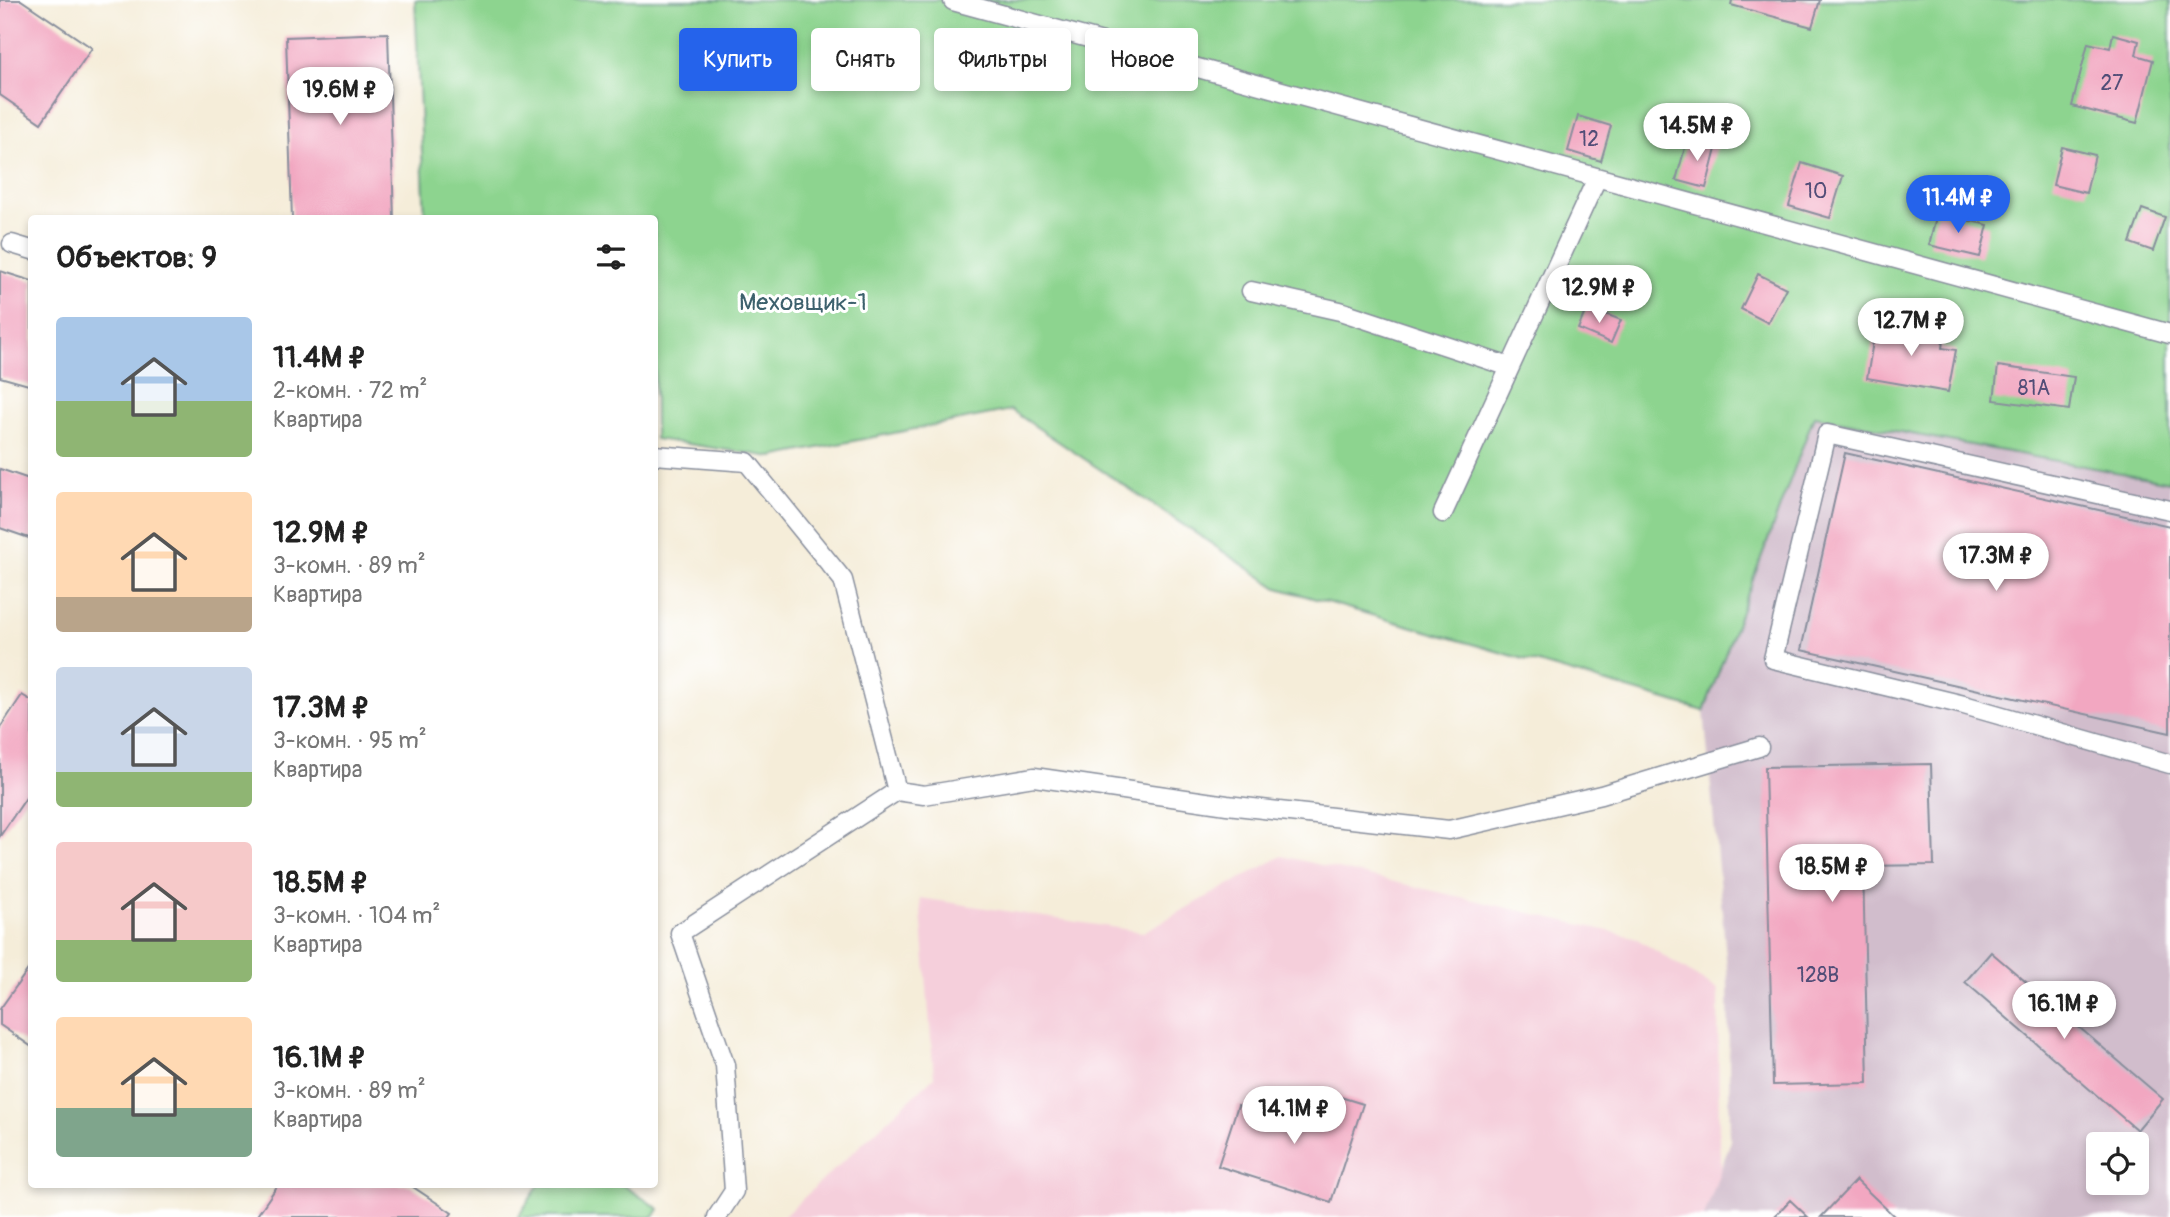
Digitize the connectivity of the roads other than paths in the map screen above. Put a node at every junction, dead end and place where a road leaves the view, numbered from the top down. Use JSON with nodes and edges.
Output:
{"nodes":[{"id":1,"x":953,"y":1,"type":"edge"},
{"id":2,"x":1597,"y":178,"type":"junction"},
{"id":3,"x":12,"y":244,"type":"dead end"},
{"id":4,"x":28,"y":249,"type":"edge"},
{"id":5,"x":1251,"y":291,"type":"dead end"},
{"id":6,"x":2170,"y":334,"type":"edge"},
{"id":7,"x":1510,"y":367,"type":"junction"},
{"id":8,"x":658,"y":455,"type":"edge"},
{"id":9,"x":2170,"y":510,"type":"edge"},
{"id":10,"x":1443,"y":513,"type":"dead end"},
{"id":11,"x":1759,"y":747,"type":"dead end"},
{"id":12,"x":2170,"y":764,"type":"edge"},
{"id":13,"x":897,"y":790,"type":"junction"},
{"id":14,"x":717,"y":1217,"type":"edge"}],
"edges":[{"from":1,"to":2,"type":"lane"},
{"from":2,"to":6,"type":"lane"},
{"from":2,"to":7,"type":"lane"},
{"from":3,"to":4,"type":"lane"},
{"from":5,"to":7,"type":"lane"},
{"from":7,"to":10,"type":"lane"},
{"from":8,"to":13,"type":"lane"},
{"from":9,"to":12,"type":"lane"},
{"from":11,"to":13,"type":"lane"},
{"from":13,"to":14,"type":"lane"}]}
